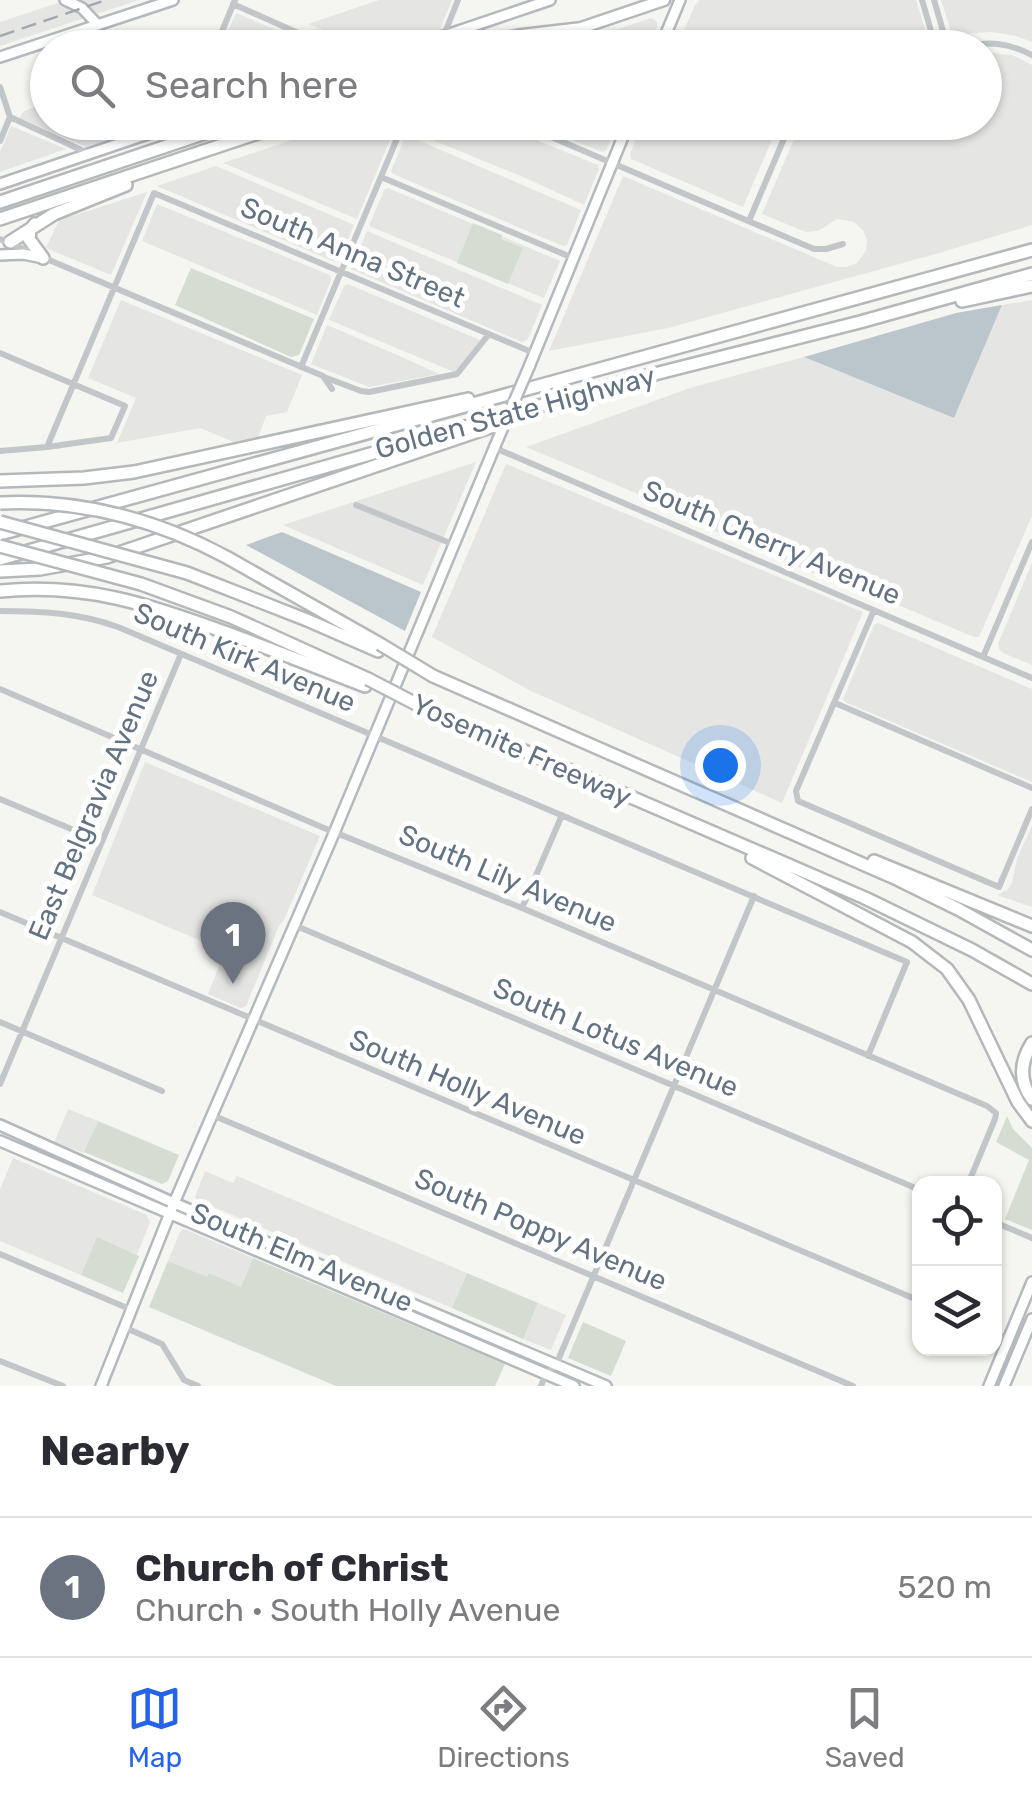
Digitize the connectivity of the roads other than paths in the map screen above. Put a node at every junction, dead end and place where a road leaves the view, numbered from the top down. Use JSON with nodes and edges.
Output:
{"nodes":[{"id":1,"x":65,"y":0,"type":"edge"},
{"id":2,"x":173,"y":0,"type":"edge"},
{"id":3,"x":458,"y":0,"type":"edge"},
{"id":4,"x":550,"y":0,"type":"edge"},
{"id":5,"x":664,"y":0,"type":"edge"},
{"id":6,"x":680,"y":0,"type":"edge"},
{"id":7,"x":922,"y":0,"type":"edge"},
{"id":8,"x":934,"y":0,"type":"edge"},
{"id":9,"x":234,"y":2,"type":"edge"},
{"id":10,"x":98,"y":25,"type":"junction"},
{"id":11,"x":578,"y":29,"type":"junction"},
{"id":12,"x":83,"y":30,"type":"edge"},
{"id":13,"x":223,"y":30,"type":"edge"},
{"id":14,"x":294,"y":30,"type":"edge"},
{"id":15,"x":446,"y":30,"type":"edge"},
{"id":16,"x":462,"y":30,"type":"edge"},
{"id":17,"x":569,"y":30,"type":"edge"},
{"id":18,"x":575,"y":30,"type":"edge"},
{"id":19,"x":668,"y":30,"type":"edge"},
{"id":20,"x":931,"y":30,"type":"edge"},
{"id":21,"x":943,"y":30,"type":"edge"},
{"id":22,"x":1002,"y":44,"type":"edge"},
{"id":23,"x":30,"y":48,"type":"edge"},
{"id":24,"x":1032,"y":55,"type":"edge"},
{"id":25,"x":0,"y":58,"type":"edge"},
{"id":26,"x":0,"y":87,"type":"edge"},
{"id":27,"x":10,"y":117,"type":"junction"},
{"id":28,"x":30,"y":126,"type":"edge"},
{"id":29,"x":60,"y":140,"type":"edge"},
{"id":30,"x":131,"y":140,"type":"edge"},
{"id":31,"x":184,"y":140,"type":"edge"},
{"id":32,"x":238,"y":140,"type":"edge"},
{"id":33,"x":239,"y":140,"type":"edge"},
{"id":34,"x":396,"y":140,"type":"edge"},
{"id":35,"x":558,"y":140,"type":"edge"},
{"id":36,"x":622,"y":140,"type":"edge"},
{"id":37,"x":783,"y":140,"type":"edge"},
{"id":38,"x":0,"y":141,"type":"edge"},
{"id":39,"x":90,"y":154,"type":"junction"},
{"id":40,"x":612,"y":163,"type":"junction"},
{"id":41,"x":380,"y":177,"type":"junction"},
{"id":42,"x":0,"y":184,"type":"edge"},
{"id":43,"x":4,"y":200,"type":"edge"},
{"id":44,"x":0,"y":219,"type":"edge"},
{"id":45,"x":749,"y":220,"type":"junction"},
{"id":46,"x":36,"y":223,"type":"junction"},
{"id":47,"x":844,"y":244,"type":"dead end"},
{"id":48,"x":2,"y":246,"type":"edge"},
{"id":49,"x":1032,"y":250,"type":"edge"},
{"id":50,"x":44,"y":258,"type":"junction"},
{"id":51,"x":573,"y":259,"type":"junction"},
{"id":52,"x":341,"y":272,"type":"junction"},
{"id":53,"x":1032,"y":274,"type":"edge"},
{"id":54,"x":1032,"y":286,"type":"edge"},
{"id":55,"x":114,"y":288,"type":"junction"},
{"id":56,"x":860,"y":322,"type":"junction"},
{"id":57,"x":490,"y":334,"type":"junction"},
{"id":58,"x":0,"y":353,"type":"edge"},
{"id":59,"x":534,"y":353,"type":"junction"},
{"id":60,"x":628,"y":363,"type":"junction"},
{"id":61,"x":301,"y":367,"type":"junction"},
{"id":62,"x":323,"y":376,"type":"junction"},
{"id":63,"x":630,"y":380,"type":"junction"},
{"id":64,"x":73,"y":384,"type":"junction"},
{"id":65,"x":332,"y":389,"type":"dead end"},
{"id":66,"x":47,"y":447,"type":"junction"},
{"id":67,"x":495,"y":447,"type":"junction"},
{"id":68,"x":0,"y":450,"type":"edge"},
{"id":69,"x":0,"y":481,"type":"edge"},
{"id":70,"x":0,"y":503,"type":"edge"},
{"id":71,"x":356,"y":505,"type":"dead end"},
{"id":72,"x":0,"y":522,"type":"edge"},
{"id":73,"x":0,"y":534,"type":"edge"},
{"id":74,"x":1032,"y":542,"type":"edge"},
{"id":75,"x":455,"y":545,"type":"junction"},
{"id":76,"x":0,"y":546,"type":"edge"},
{"id":77,"x":0,"y":559,"type":"edge"},
{"id":78,"x":0,"y":571,"type":"edge"},
{"id":79,"x":0,"y":591,"type":"edge"},
{"id":80,"x":874,"y":610,"type":"junction"},
{"id":81,"x":0,"y":611,"type":"edge"},
{"id":82,"x":379,"y":648,"type":"junction"},
{"id":83,"x":181,"y":654,"type":"junction"},
{"id":84,"x":983,"y":657,"type":"junction"},
{"id":85,"x":1032,"y":678,"type":"edge"},
{"id":86,"x":366,"y":682,"type":"junction"},
{"id":87,"x":0,"y":689,"type":"edge"},
{"id":88,"x":834,"y":703,"type":"junction"},
{"id":89,"x":375,"y":737,"type":"junction"},
{"id":90,"x":142,"y":748,"type":"junction"},
{"id":91,"x":1032,"y":788,"type":"edge"},
{"id":92,"x":0,"y":800,"type":"edge"},
{"id":93,"x":739,"y":809,"type":"junction"},
{"id":94,"x":1032,"y":809,"type":"edge"},
{"id":95,"x":562,"y":815,"type":"junction"},
{"id":96,"x":682,"y":821,"type":"junction"},
{"id":97,"x":335,"y":832,"type":"junction"},
{"id":98,"x":102,"y":842,"type":"junction"},
{"id":99,"x":754,"y":896,"type":"junction"},
{"id":100,"x":522,"y":908,"type":"junction"},
{"id":101,"x":0,"y":912,"type":"edge"},
{"id":102,"x":294,"y":926,"type":"junction"},
{"id":103,"x":1032,"y":926,"type":"edge"},
{"id":104,"x":61,"y":938,"type":"junction"},
{"id":105,"x":1032,"y":950,"type":"edge"},
{"id":106,"x":1032,"y":984,"type":"edge"},
{"id":107,"x":714,"y":990,"type":"junction"},
{"id":108,"x":253,"y":1020,"type":"junction"},
{"id":109,"x":0,"y":1022,"type":"edge"},
{"id":110,"x":22,"y":1032,"type":"junction"},
{"id":111,"x":1032,"y":1044,"type":"edge"},
{"id":112,"x":868,"y":1056,"type":"junction"},
{"id":113,"x":0,"y":1084,"type":"edge"},
{"id":114,"x":672,"y":1086,"type":"junction"},
{"id":115,"x":162,"y":1092,"type":"dead end"},
{"id":116,"x":1032,"y":1099,"type":"edge"},
{"id":117,"x":212,"y":1115,"type":"junction"},
{"id":118,"x":1032,"y":1121,"type":"edge"},
{"id":119,"x":0,"y":1125,"type":"edge"},
{"id":120,"x":0,"y":1141,"type":"edge"},
{"id":121,"x":971,"y":1176,"type":"edge"},
{"id":122,"x":632,"y":1180,"type":"junction"},
{"id":123,"x":912,"y":1187,"type":"edge"},
{"id":124,"x":174,"y":1202,"type":"junction"},
{"id":125,"x":169,"y":1215,"type":"junction"},
{"id":126,"x":1002,"y":1225,"type":"edge"},
{"id":127,"x":1032,"y":1238,"type":"edge"},
{"id":128,"x":0,"y":1254,"type":"edge"},
{"id":129,"x":592,"y":1275,"type":"junction"},
{"id":130,"x":1032,"y":1282,"type":"edge"},
{"id":131,"x":912,"y":1298,"type":"edge"},
{"id":132,"x":133,"y":1310,"type":"junction"},
{"id":133,"x":1032,"y":1319,"type":"edge"},
{"id":134,"x":126,"y":1328,"type":"junction"},
{"id":135,"x":1002,"y":1336,"type":"edge"},
{"id":136,"x":1009,"y":1339,"type":"junction"},
{"id":137,"x":0,"y":1360,"type":"edge"},
{"id":138,"x":556,"y":1364,"type":"junction"},
{"id":139,"x":546,"y":1374,"type":"junction"},
{"id":140,"x":63,"y":1386,"type":"edge"},
{"id":141,"x":101,"y":1386,"type":"edge"},
{"id":142,"x":198,"y":1386,"type":"edge"},
{"id":143,"x":541,"y":1386,"type":"edge"},
{"id":144,"x":574,"y":1386,"type":"edge"},
{"id":145,"x":606,"y":1386,"type":"edge"},
{"id":146,"x":853,"y":1386,"type":"edge"},
{"id":147,"x":989,"y":1386,"type":"edge"},
{"id":148,"x":1002,"y":1386,"type":"edge"}],
"edges":[{"from":1,"to":10,"type":"street"},
{"from":2,"to":10,"type":"street"},
{"from":3,"to":15,"type":"street"},
{"from":4,"to":16,"type":"street"},
{"from":5,"to":11,"type":"main road"},
{"from":6,"to":19,"type":"street"},
{"from":7,"to":20,"type":"street"},
{"from":8,"to":21,"type":"street"},
{"from":9,"to":13,"type":"street"},
{"from":9,"to":14,"type":"street"},
{"from":10,"to":12,"type":"street"},
{"from":11,"to":17,"type":"highway"},
{"from":11,"to":18,"type":"highway"},
{"from":22,"to":24,"type":"street"},
{"from":23,"to":25,"type":"street"},
{"from":26,"to":27,"type":"street"},
{"from":27,"to":28,"type":"street"},
{"from":27,"to":38,"type":"street"},
{"from":29,"to":39,"type":"street"},
{"from":30,"to":39,"type":"street"},
{"from":31,"to":43,"type":"highway"},
{"from":32,"to":44,"type":"highway"},
{"from":33,"to":46,"type":"highway"},
{"from":34,"to":41,"type":"street"},
{"from":35,"to":40,"type":"street"},
{"from":36,"to":40,"type":"street"},
{"from":37,"to":45,"type":"street"},
{"from":39,"to":42,"type":"street"},
{"from":40,"to":45,"type":"street"},
{"from":40,"to":51,"type":"street"},
{"from":41,"to":51,"type":"street"},
{"from":41,"to":52,"type":"street"},
{"from":45,"to":47,"type":"street"},
{"from":46,"to":48,"type":"highway"},
{"from":46,"to":50,"type":"highway"},
{"from":48,"to":50,"type":"street"},
{"from":48,"to":50,"type":"street"},
{"from":49,"to":60,"type":"highway","name":"Golden State Highway"},
{"from":50,"to":55,"type":"street"},
{"from":51,"to":59,"type":"street"},
{"from":52,"to":55,"type":"street","name":"South Anna Street"},
{"from":52,"to":57,"type":"street","name":"South Anna Street"},
{"from":52,"to":61,"type":"street"},
{"from":53,"to":56,"type":"highway","name":"Golden State Highway"},
{"from":54,"to":56,"type":"highway"},
{"from":55,"to":61,"type":"street"},
{"from":55,"to":64,"type":"street"},
{"from":56,"to":63,"type":"highway","name":"Golden State Highway"},
{"from":57,"to":59,"type":"street","name":"South Anna Street"},
{"from":57,"to":62,"type":"street"},
{"from":58,"to":64,"type":"street"},
{"from":59,"to":67,"type":"street","bridge":true},
{"from":60,"to":69,"type":"highway"},
{"from":60,"to":73,"type":"highway","name":"Golden State Highway"},
{"from":61,"to":62,"type":"street"},
{"from":62,"to":65,"type":"street"},
{"from":63,"to":77,"type":"highway","name":"Golden State Highway"},
{"from":63,"to":78,"type":"highway"},
{"from":64,"to":66,"type":"street"},
{"from":64,"to":66,"type":"street"},
{"from":66,"to":68,"type":"street"},
{"from":67,"to":75,"type":"street"},
{"from":67,"to":80,"type":"street","name":"South Cherry Avenue"},
{"from":70,"to":82,"type":"highway","bridge":true},
{"from":71,"to":75,"type":"street"},
{"from":72,"to":82,"type":"highway","name":"Yosemite Freeway","bridge":true},
{"from":74,"to":84,"type":"street"},
{"from":75,"to":89,"type":"street"},
{"from":76,"to":86,"type":"highway","name":"Yosemite Freeway","bridge":true},
{"from":79,"to":86,"type":"highway"},
{"from":80,"to":84,"type":"street","name":"South Cherry Avenue"},
{"from":80,"to":88,"type":"street"},
{"from":81,"to":83,"type":"street","name":"South Kirk Avenue"},
{"from":82,"to":93,"type":"highway","name":"Yosemite Freeway","bridge":true},
{"from":83,"to":89,"type":"street","name":"South Kirk Avenue"},
{"from":83,"to":90,"type":"street","name":"East Belgravia Avenue"},
{"from":84,"to":85,"type":"street","name":"South Cherry Avenue"},
{"from":86,"to":96,"type":"highway","name":"Yosemite Freeway","bridge":true},
{"from":87,"to":90,"type":"street","name":"South Lily Avenue"},
{"from":88,"to":91,"type":"street"},
{"from":88,"to":94,"type":"street"},
{"from":89,"to":95,"type":"street","name":"South Kirk Avenue"},
{"from":89,"to":97,"type":"street"},
{"from":90,"to":97,"type":"street","name":"South Lily Avenue"},
{"from":90,"to":98,"type":"street","name":"East Belgravia Avenue"},
{"from":92,"to":98,"type":"street"},
{"from":93,"to":103,"type":"highway"},
{"from":93,"to":105,"type":"highway","name":"Yosemite Freeway"},
{"from":95,"to":99,"type":"street","name":"South Kirk Avenue"},
{"from":95,"to":100,"type":"street"},
{"from":96,"to":106,"type":"highway","name":"Yosemite Freeway"},
{"from":96,"to":118,"type":"highway"},
{"from":97,"to":100,"type":"street","name":"South Lily Avenue"},
{"from":97,"to":102,"type":"street"},
{"from":98,"to":104,"type":"street","name":"East Belgravia Avenue"},
{"from":99,"to":107,"type":"street"},
{"from":99,"to":112,"type":"street","name":"South Kirk Avenue"},
{"from":100,"to":107,"type":"street","name":"South Lily Avenue"},
{"from":101,"to":104,"type":"street","name":"South Holly Avenue"},
{"from":102,"to":108,"type":"street"},
{"from":102,"to":114,"type":"street","name":"South Lotus Avenue"},
{"from":104,"to":108,"type":"street","name":"South Holly Avenue"},
{"from":104,"to":110,"type":"street","name":"East Belgravia Avenue"},
{"from":107,"to":112,"type":"street","name":"South Lily Avenue"},
{"from":107,"to":114,"type":"street"},
{"from":108,"to":117,"type":"street"},
{"from":108,"to":122,"type":"street","name":"South Holly Avenue"},
{"from":109,"to":110,"type":"street"},
{"from":110,"to":113,"type":"street","name":"East Belgravia Avenue"},
{"from":110,"to":115,"type":"street"},
{"from":111,"to":116,"type":"highway"},
{"from":112,"to":121,"type":"street","name":"South Lily Avenue"},
{"from":114,"to":122,"type":"street"},
{"from":114,"to":123,"type":"street","name":"South Lotus Avenue"},
{"from":117,"to":124,"type":"street"},
{"from":117,"to":129,"type":"street","name":"South Poppy Avenue"},
{"from":119,"to":124,"type":"street","name":"South Elm Avenue"},
{"from":120,"to":125,"type":"street","name":"South Elm Avenue"},
{"from":122,"to":129,"type":"street"},
{"from":122,"to":131,"type":"street","name":"South Holly Avenue"},
{"from":124,"to":125,"type":"street"},
{"from":124,"to":138,"type":"street","name":"South Elm Avenue"},
{"from":125,"to":132,"type":"street"},
{"from":125,"to":139,"type":"street","name":"South Elm Avenue"},
{"from":126,"to":127,"type":"street"},
{"from":128,"to":132,"type":"street"},
{"from":129,"to":138,"type":"street"},
{"from":129,"to":146,"type":"street","name":"South Poppy Avenue"},
{"from":130,"to":136,"type":"street"},
{"from":132,"to":134,"type":"street"},
{"from":133,"to":148,"type":"street"},
{"from":134,"to":141,"type":"street"},
{"from":134,"to":142,"type":"street"},
{"from":135,"to":136,"type":"street"},
{"from":136,"to":147,"type":"street"},
{"from":136,"to":148,"type":"street"},
{"from":137,"to":140,"type":"street"},
{"from":138,"to":139,"type":"street"},
{"from":138,"to":145,"type":"street","name":"South Elm Avenue"},
{"from":139,"to":143,"type":"street"},
{"from":139,"to":144,"type":"street","name":"South Elm Avenue"}]}
